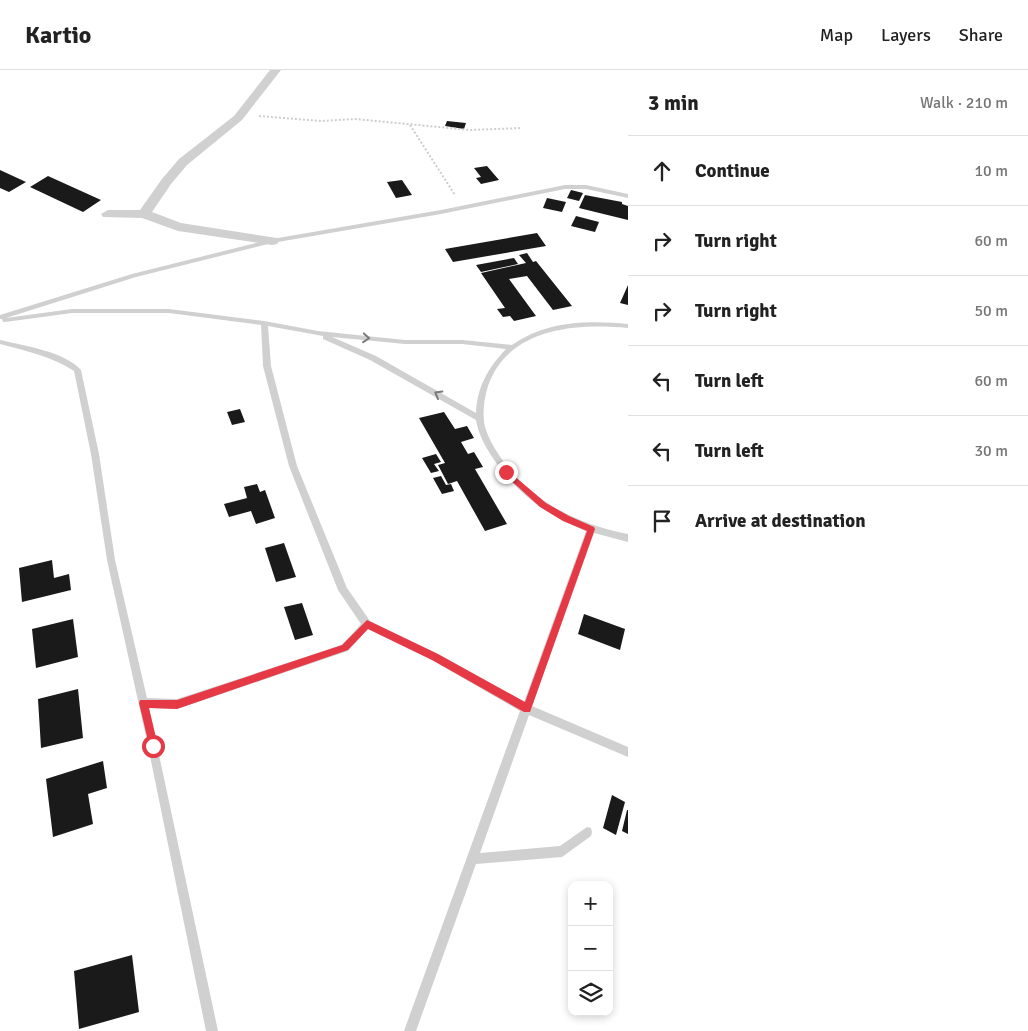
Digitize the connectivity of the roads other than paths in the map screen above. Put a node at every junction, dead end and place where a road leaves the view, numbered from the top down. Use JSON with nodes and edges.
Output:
{"nodes":[{"id":1,"x":276,"y":70,"type":"edge"},
{"id":2,"x":628,"y":196,"type":"edge"},
{"id":3,"x":108,"y":214,"type":"dead end"},
{"id":4,"x":144,"y":214,"type":"junction"},
{"id":5,"x":272,"y":241,"type":"junction"},
{"id":6,"x":0,"y":318,"type":"edge"},
{"id":7,"x":264,"y":323,"type":"junction"},
{"id":8,"x":628,"y":326,"type":"edge"},
{"id":9,"x":318,"y":333,"type":"junction"},
{"id":10,"x":0,"y":342,"type":"edge"},
{"id":11,"x":511,"y":347,"type":"junction"},
{"id":12,"x":480,"y":419,"type":"junction"},
{"id":13,"x":591,"y":529,"type":"junction"},
{"id":14,"x":628,"y":538,"type":"edge"},
{"id":15,"x":367,"y":624,"type":"junction"},
{"id":16,"x":143,"y":703,"type":"junction"},
{"id":17,"x":527,"y":709,"type":"junction"},
{"id":18,"x":628,"y":752,"type":"edge"},
{"id":19,"x":587,"y":832,"type":"dead end"},
{"id":20,"x":472,"y":859,"type":"junction"},
{"id":21,"x":212,"y":1031,"type":"edge"},
{"id":22,"x":410,"y":1031,"type":"edge"}],
"edges":[{"from":1,"to":4,"type":"street"},
{"from":2,"to":5,"type":"lane"},
{"from":3,"to":4,"type":"street"},
{"from":4,"to":5,"type":"street"},
{"from":5,"to":6,"type":"lane"},
{"from":6,"to":7,"type":"lane"},
{"from":7,"to":9,"type":"lane"},
{"from":7,"to":15,"type":"lane"},
{"from":8,"to":11,"type":"lane"},
{"from":9,"to":11,"type":"lane","one_way":true},
{"from":12,"to":9,"type":"lane","one_way":true},
{"from":10,"to":16,"type":"lane"},
{"from":11,"to":12,"type":"lane"},
{"from":12,"to":13,"type":"lane"},
{"from":13,"to":14,"type":"lane"},
{"from":13,"to":17,"type":"lane"},
{"from":15,"to":16,"type":"lane"},
{"from":15,"to":17,"type":"lane"},
{"from":16,"to":21,"type":"lane"},
{"from":17,"to":18,"type":"lane"},
{"from":17,"to":20,"type":"lane"},
{"from":19,"to":20,"type":"lane"},
{"from":20,"to":22,"type":"lane"}]}
